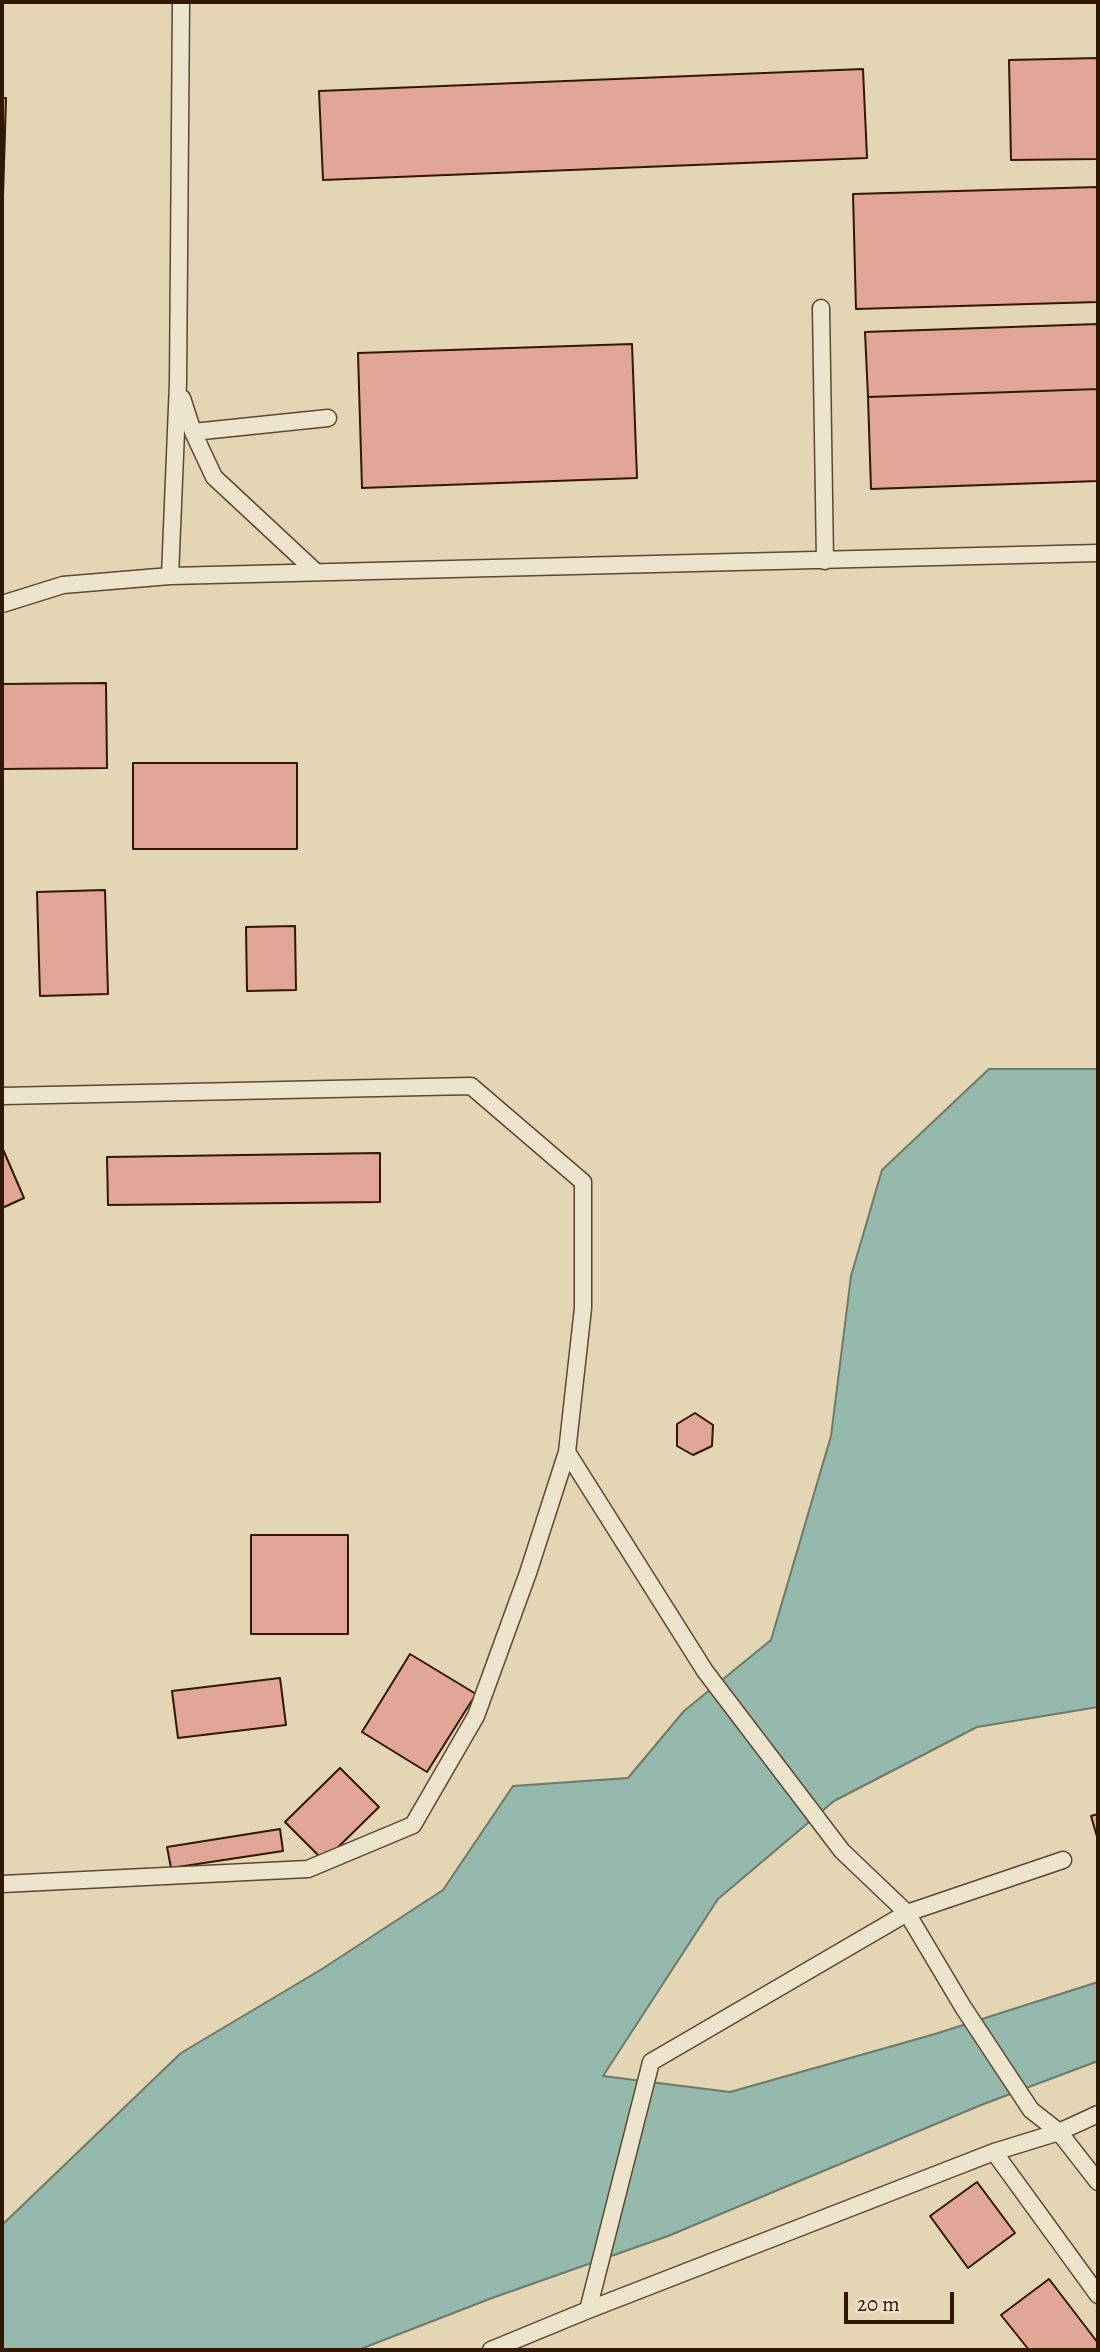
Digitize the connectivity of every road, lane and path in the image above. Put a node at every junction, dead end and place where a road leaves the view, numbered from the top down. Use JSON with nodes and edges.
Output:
{"nodes":[{"id":1,"x":181,"y":2,"type":"edge"},
{"id":2,"x":821,"y":308,"type":"dead end"},
{"id":3,"x":178,"y":383,"type":"junction"},
{"id":4,"x":328,"y":418,"type":"dead end"},
{"id":5,"x":192,"y":432,"type":"junction"},
{"id":6,"x":1098,"y":553,"type":"edge"},
{"id":7,"x":825,"y":561,"type":"junction"},
{"id":8,"x":316,"y":572,"type":"junction"},
{"id":9,"x":170,"y":576,"type":"junction"},
{"id":10,"x":2,"y":604,"type":"edge"},
{"id":11,"x":2,"y":1096,"type":"edge"},
{"id":12,"x":567,"y":1452,"type":"junction"},
{"id":13,"x":1063,"y":1860,"type":"dead end"},
{"id":14,"x":2,"y":1884,"type":"edge"},
{"id":15,"x":907,"y":1913,"type":"junction"},
{"id":16,"x":1098,"y":2114,"type":"edge"},
{"id":17,"x":1059,"y":2132,"type":"junction"},
{"id":18,"x":994,"y":2152,"type":"junction"},
{"id":19,"x":1098,"y":2182,"type":"edge"},
{"id":20,"x":1098,"y":2295,"type":"edge"},
{"id":21,"x":588,"y":2310,"type":"junction"},
{"id":22,"x":491,"y":2350,"type":"edge"}],
"edges":[{"from":1,"to":3,"type":"lane"},
{"from":2,"to":7,"type":"lane"},
{"from":3,"to":5,"type":"lane"},
{"from":3,"to":9,"type":"lane"},
{"from":4,"to":5,"type":"lane"},
{"from":5,"to":8,"type":"lane"},
{"from":6,"to":7,"type":"lane"},
{"from":7,"to":8,"type":"lane"},
{"from":8,"to":9,"type":"lane"},
{"from":9,"to":10,"type":"lane"},
{"from":11,"to":12,"type":"lane"},
{"from":12,"to":14,"type":"lane"},
{"from":12,"to":15,"type":"lane"},
{"from":13,"to":15,"type":"lane"},
{"from":15,"to":17,"type":"lane"},
{"from":15,"to":21,"type":"lane"},
{"from":16,"to":17,"type":"lane"},
{"from":17,"to":18,"type":"lane"},
{"from":17,"to":19,"type":"lane"},
{"from":18,"to":20,"type":"lane"},
{"from":18,"to":21,"type":"lane"},
{"from":21,"to":22,"type":"lane"}]}
